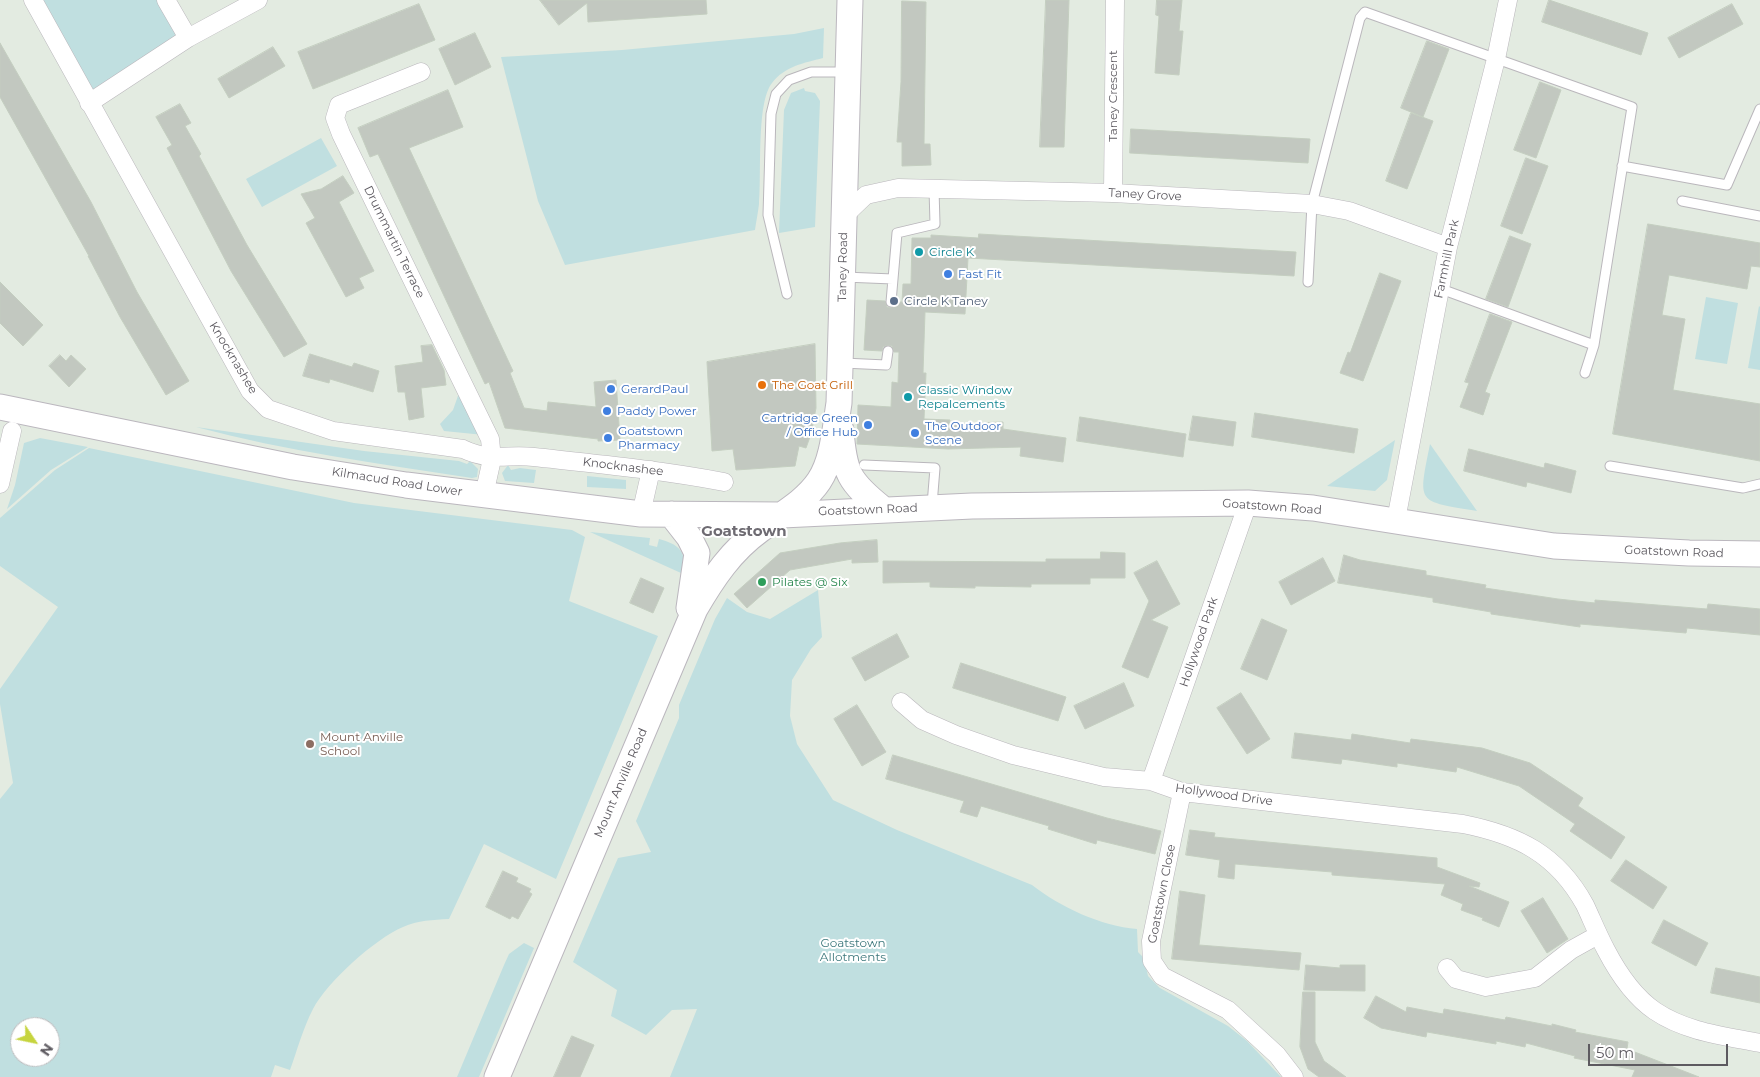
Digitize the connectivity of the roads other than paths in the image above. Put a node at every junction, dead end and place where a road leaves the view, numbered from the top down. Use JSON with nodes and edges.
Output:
{"nodes":[{"id":1,"x":33,"y":0,"type":"edge"},
{"id":2,"x":166,"y":0,"type":"edge"},
{"id":3,"x":258,"y":0,"type":"edge"},
{"id":4,"x":850,"y":0,"type":"edge"},
{"id":5,"x":1115,"y":0,"type":"edge"},
{"id":6,"x":1508,"y":0,"type":"edge"},
{"id":7,"x":188,"y":38,"type":"junction"},
{"id":8,"x":1496,"y":58,"type":"junction"},
{"id":9,"x":421,"y":72,"type":"dead end"},
{"id":10,"x":847,"y":72,"type":"junction"},
{"id":11,"x":89,"y":103,"type":"junction"},
{"id":12,"x":1760,"y":108,"type":"edge"},
{"id":13,"x":1622,"y":166,"type":"junction"},
{"id":14,"x":934,"y":189,"type":"junction"},
{"id":15,"x":1113,"y":193,"type":"junction"},
{"id":16,"x":1682,"y":201,"type":"dead end"},
{"id":17,"x":1312,"y":204,"type":"junction"},
{"id":18,"x":844,"y":216,"type":"junction"},
{"id":19,"x":1760,"y":216,"type":"edge"},
{"id":20,"x":1448,"y":247,"type":"junction"},
{"id":21,"x":843,"y":277,"type":"junction"},
{"id":22,"x":893,"y":279,"type":"junction"},
{"id":23,"x":1308,"y":282,"type":"dead end"},
{"id":24,"x":1441,"y":289,"type":"junction"},
{"id":25,"x":787,"y":294,"type":"dead end"},
{"id":26,"x":891,"y":302,"type":"dead end"},
{"id":27,"x":1594,"y":345,"type":"junction"},
{"id":28,"x":888,"y":351,"type":"dead end"},
{"id":29,"x":840,"y":363,"type":"junction"},
{"id":30,"x":1585,"y":373,"type":"dead end"},
{"id":31,"x":839,"y":404,"type":"junction"},
{"id":32,"x":10,"y":416,"type":"edge"},
{"id":33,"x":492,"y":458,"type":"junction"},
{"id":34,"x":864,"y":464,"type":"dead end"},
{"id":35,"x":1610,"y":466,"type":"dead end"},
{"id":36,"x":651,"y":470,"type":"junction"},
{"id":37,"x":724,"y":482,"type":"dead end"},
{"id":38,"x":0,"y":484,"type":"edge"},
{"id":39,"x":1760,"y":484,"type":"edge"},
{"id":40,"x":484,"y":495,"type":"junction"},
{"id":41,"x":1248,"y":503,"type":"junction"},
{"id":42,"x":932,"y":508,"type":"junction"},
{"id":43,"x":883,"y":509,"type":"junction"},
{"id":44,"x":641,"y":514,"type":"junction"},
{"id":45,"x":671,"y":514,"type":"junction"},
{"id":46,"x":782,"y":515,"type":"junction"},
{"id":47,"x":1396,"y":520,"type":"junction"},
{"id":48,"x":1760,"y":554,"type":"edge"},
{"id":49,"x":685,"y":630,"type":"junction"},
{"id":50,"x":901,"y":702,"type":"dead end"},
{"id":51,"x":1151,"y":781,"type":"junction"},
{"id":52,"x":1182,"y":792,"type":"junction"},
{"id":53,"x":1598,"y":935,"type":"junction"},
{"id":54,"x":1447,"y":968,"type":"dead end"},
{"id":55,"x":1760,"y":1043,"type":"edge"},
{"id":56,"x":497,"y":1077,"type":"edge"},
{"id":57,"x":1294,"y":1077,"type":"edge"}],
"edges":[{"from":1,"to":11,"type":"street","name":"Knocknashee"},
{"from":2,"to":7,"type":"street"},
{"from":3,"to":7,"type":"street"},
{"from":4,"to":10,"type":"main road","name":"Taney Road"},
{"from":5,"to":15,"type":"street","name":"Taney Crescent"},
{"from":6,"to":8,"type":"street","name":"Farmhill Park"},
{"from":7,"to":11,"type":"street"},
{"from":8,"to":13,"type":"lane"},
{"from":8,"to":17,"type":"lane"},
{"from":8,"to":20,"type":"street","name":"Farmhill Park"},
{"from":9,"to":33,"type":"street","name":"Drummartin Terrace"},
{"from":10,"to":18,"type":"main road","name":"Taney Road"},
{"from":10,"to":25,"type":"lane"},
{"from":11,"to":33,"type":"street","name":"Knocknashee"},
{"from":12,"to":13,"type":"lane"},
{"from":13,"to":27,"type":"lane"},
{"from":14,"to":15,"type":"street","name":"Taney Grove"},
{"from":14,"to":18,"type":"street","name":"Taney Grove"},
{"from":14,"to":22,"type":"lane"},
{"from":15,"to":17,"type":"street","name":"Taney Grove"},
{"from":16,"to":19,"type":"lane"},
{"from":17,"to":20,"type":"street","name":"Taney Grove"},
{"from":17,"to":23,"type":"lane"},
{"from":18,"to":21,"type":"main road","name":"Taney Road"},
{"from":20,"to":24,"type":"street","name":"Farmhill Park"},
{"from":21,"to":22,"type":"lane"},
{"from":21,"to":29,"type":"main road","name":"Taney Road"},
{"from":22,"to":26,"type":"lane"},
{"from":24,"to":27,"type":"lane"},
{"from":24,"to":47,"type":"street","name":"Farmhill Park"},
{"from":27,"to":30,"type":"lane"},
{"from":28,"to":29,"type":"lane"},
{"from":29,"to":31,"type":"main road","name":"Taney Road"},
{"from":31,"to":43,"type":"main road"},
{"from":31,"to":46,"type":"main road","name":"Taney Road"},
{"from":32,"to":38,"type":"street","name":"Kilmacud Road Lower"},
{"from":32,"to":40,"type":"main road","name":"Kilmacud Road Lower"},
{"from":33,"to":36,"type":"street","name":"Knocknashee"},
{"from":33,"to":40,"type":"street"},
{"from":34,"to":42,"type":"lane"},
{"from":35,"to":39,"type":"lane"},
{"from":36,"to":37,"type":"street","name":"Knocknashee"},
{"from":36,"to":44,"type":"street"},
{"from":40,"to":44,"type":"main road","name":"Kilmacud Road Lower"},
{"from":41,"to":42,"type":"main road","name":"Goatstown Road"},
{"from":41,"to":47,"type":"main road","name":"Goatstown Road"},
{"from":41,"to":51,"type":"street","name":"Hollywood Park"},
{"from":42,"to":43,"type":"main road","name":"Goatstown Road"},
{"from":43,"to":46,"type":"main road","name":"Goatstown Road"},
{"from":44,"to":45,"type":"main road","name":"Kilmacud Road Lower"},
{"from":45,"to":46,"type":"main road","name":"Kilmacud Road Lower"},
{"from":45,"to":49,"type":"main road"},
{"from":46,"to":49,"type":"main road","name":"Mount Anville Road"},
{"from":47,"to":48,"type":"main road","name":"Goatstown Road"},
{"from":49,"to":56,"type":"main road","name":"Mount Anville Road"},
{"from":50,"to":51,"type":"street","name":"Hollywood Drive"},
{"from":51,"to":52,"type":"street","name":"Hollywood Drive"},
{"from":52,"to":53,"type":"street","name":"Hollywood Drive"},
{"from":52,"to":57,"type":"street","name":"Goatstown Close"},
{"from":53,"to":54,"type":"street"},
{"from":53,"to":55,"type":"street","name":"Hollywood Drive"}]}
